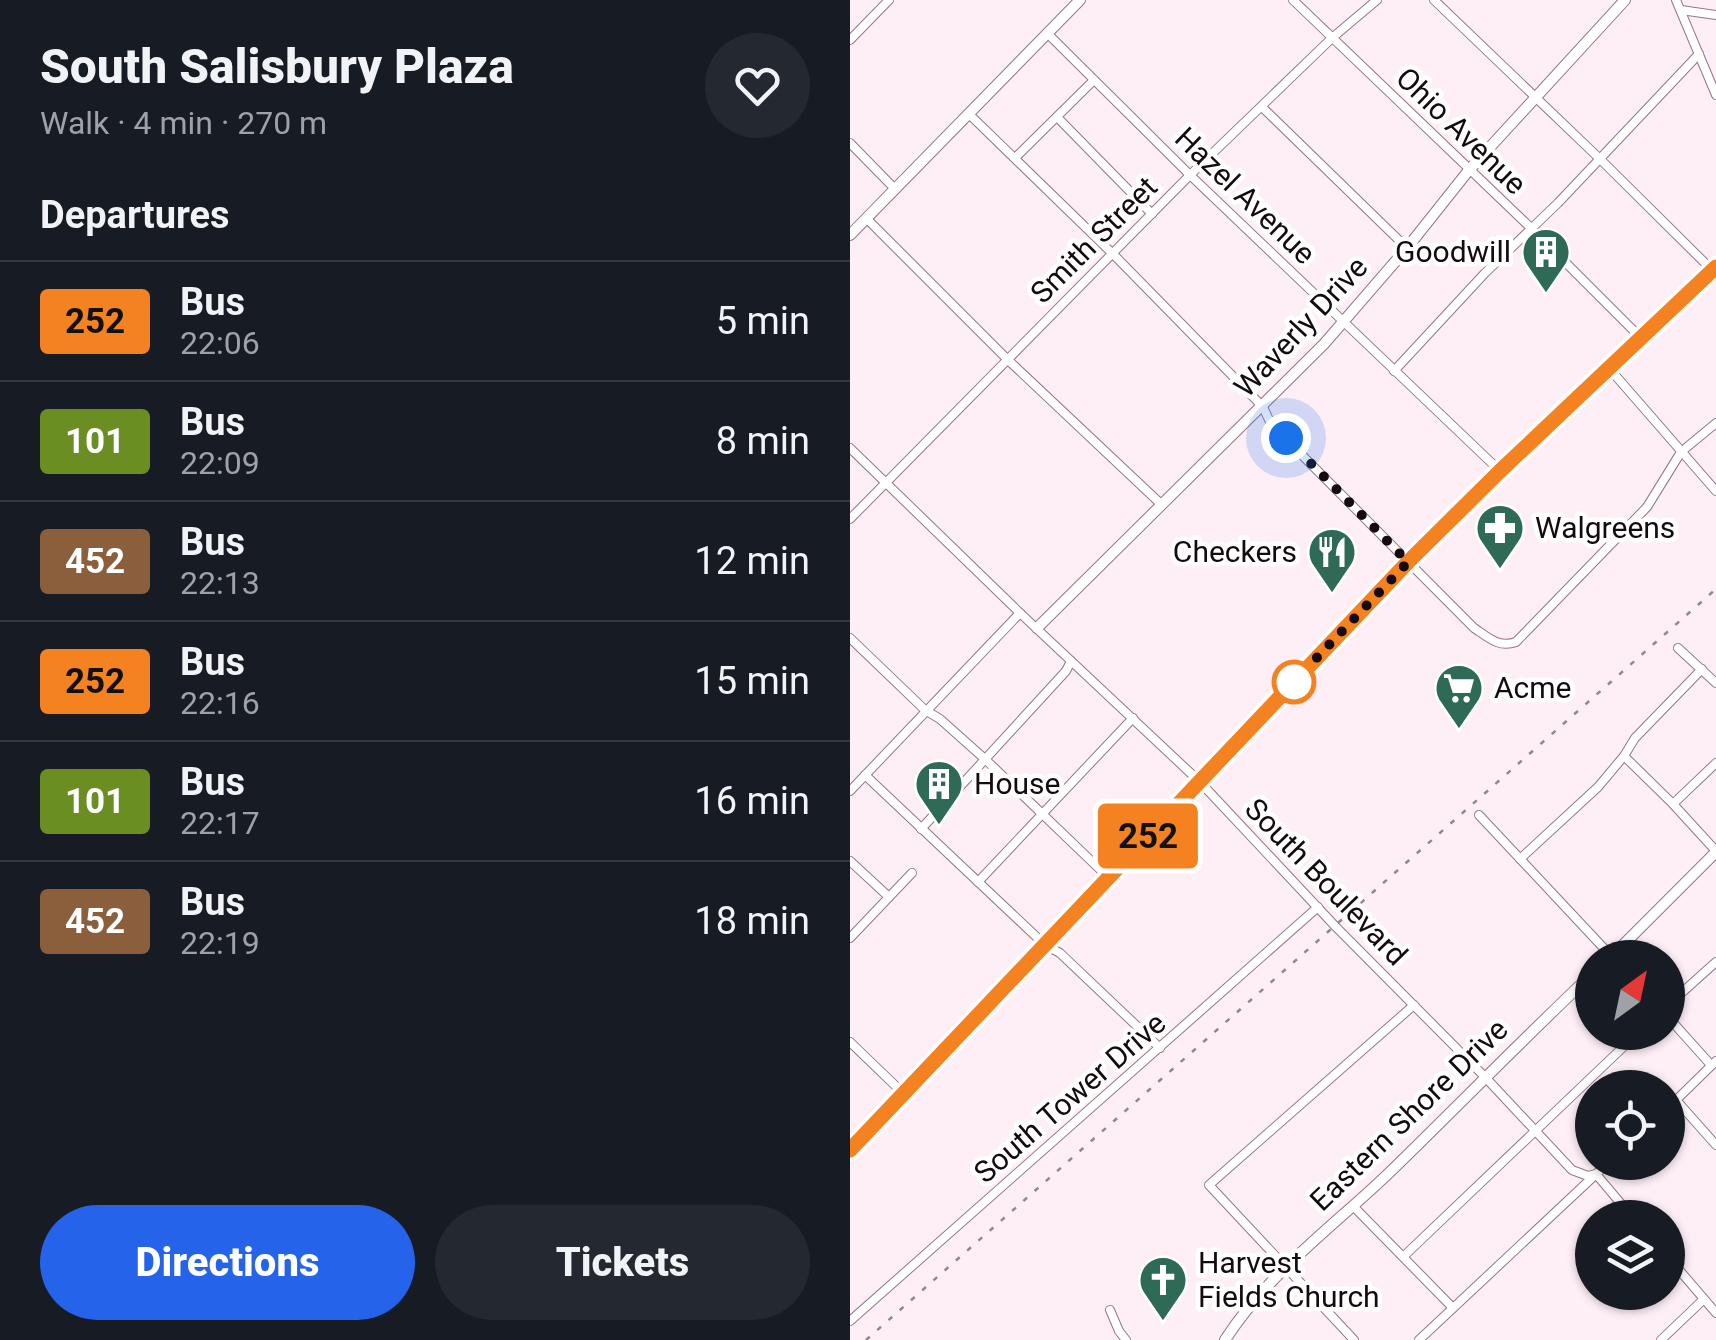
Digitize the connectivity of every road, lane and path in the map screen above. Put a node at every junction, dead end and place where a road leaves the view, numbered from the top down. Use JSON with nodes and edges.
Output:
{"nodes":[{"id":1,"x":873,"y":0,"type":"edge"},
{"id":2,"x":889,"y":0,"type":"edge"},
{"id":3,"x":1080,"y":0,"type":"edge"},
{"id":4,"x":1293,"y":0,"type":"edge"},
{"id":5,"x":1377,"y":0,"type":"edge"},
{"id":6,"x":1434,"y":0,"type":"edge"},
{"id":7,"x":1625,"y":0,"type":"edge"},
{"id":8,"x":1676,"y":0,"type":"edge"},
{"id":9,"x":881,"y":9,"type":"junction"},
{"id":10,"x":1681,"y":10,"type":"junction"},
{"id":11,"x":1716,"y":15,"type":"edge"},
{"id":12,"x":1048,"y":34,"type":"junction"},
{"id":13,"x":1332,"y":38,"type":"junction"},
{"id":14,"x":850,"y":40,"type":"edge"},
{"id":15,"x":1700,"y":54,"type":"junction"},
{"id":16,"x":1094,"y":80,"type":"junction"},
{"id":17,"x":1716,"y":95,"type":"edge"},
{"id":18,"x":1536,"y":99,"type":"junction"},
{"id":19,"x":1262,"y":107,"type":"junction"},
{"id":20,"x":970,"y":114,"type":"junction"},
{"id":21,"x":1057,"y":116,"type":"junction"},
{"id":22,"x":850,"y":143,"type":"edge"},
{"id":23,"x":1015,"y":158,"type":"junction"},
{"id":24,"x":1600,"y":158,"type":"junction"},
{"id":25,"x":1470,"y":170,"type":"junction"},
{"id":26,"x":1190,"y":175,"type":"junction"},
{"id":27,"x":895,"y":189,"type":"junction"},
{"id":28,"x":1152,"y":214,"type":"junction"},
{"id":29,"x":866,"y":218,"type":"junction"},
{"id":30,"x":1532,"y":228,"type":"junction"},
{"id":31,"x":850,"y":235,"type":"edge"},
{"id":32,"x":1407,"y":248,"type":"junction"},
{"id":33,"x":1113,"y":254,"type":"junction"},
{"id":34,"x":1714,"y":269,"type":"edge"},
{"id":35,"x":1343,"y":321,"type":"junction"},
{"id":36,"x":1640,"y":337,"type":"junction"},
{"id":37,"x":1007,"y":359,"type":"junction"},
{"id":38,"x":1608,"y":368,"type":"junction"},
{"id":39,"x":1394,"y":371,"type":"junction"},
{"id":40,"x":1263,"y":406,"type":"junction"},
{"id":41,"x":1716,"y":423,"type":"edge"},
{"id":42,"x":850,"y":448,"type":"edge"},
{"id":43,"x":1681,"y":452,"type":"junction"},
{"id":44,"x":1500,"y":471,"type":"junction"},
{"id":45,"x":885,"y":482,"type":"junction"},
{"id":46,"x":1716,"y":491,"type":"edge"},
{"id":47,"x":1162,"y":504,"type":"junction"},
{"id":48,"x":850,"y":518,"type":"edge"},
{"id":49,"x":1408,"y":562,"type":"junction"},
{"id":50,"x":1020,"y":613,"type":"junction"},
{"id":51,"x":1037,"y":628,"type":"junction"},
{"id":52,"x":850,"y":638,"type":"edge"},
{"id":53,"x":1678,"y":648,"type":"dead end"},
{"id":54,"x":1070,"y":662,"type":"junction"},
{"id":55,"x":1702,"y":669,"type":"junction"},
{"id":56,"x":1716,"y":683,"type":"edge"},
{"id":57,"x":925,"y":710,"type":"junction"},
{"id":58,"x":1133,"y":718,"type":"junction"},
{"id":59,"x":1624,"y":756,"type":"junction"},
{"id":60,"x":986,"y":760,"type":"junction"},
{"id":61,"x":1716,"y":763,"type":"edge"},
{"id":62,"x":865,"y":775,"type":"junction"},
{"id":63,"x":1200,"y":782,"type":"junction"},
{"id":64,"x":850,"y":791,"type":"edge"},
{"id":65,"x":1673,"y":804,"type":"junction"},
{"id":66,"x":1041,"y":814,"type":"junction"},
{"id":67,"x":1479,"y":814,"type":"dead end"},
{"id":68,"x":921,"y":829,"type":"junction"},
{"id":69,"x":1716,"y":852,"type":"edge"},
{"id":70,"x":1520,"y":859,"type":"junction"},
{"id":71,"x":850,"y":861,"type":"edge"},
{"id":72,"x":912,"y":873,"type":"dead end"},
{"id":73,"x":1108,"y":878,"type":"junction"},
{"id":74,"x":978,"y":882,"type":"junction"},
{"id":75,"x":888,"y":897,"type":"junction"},
{"id":76,"x":1318,"y":907,"type":"junction"},
{"id":77,"x":850,"y":938,"type":"edge"},
{"id":78,"x":1595,"y":940,"type":"edge"},
{"id":79,"x":1628,"y":940,"type":"edge"},
{"id":80,"x":1045,"y":945,"type":"junction"},
{"id":81,"x":1716,"y":962,"type":"edge"},
{"id":82,"x":1575,"y":990,"type":"edge"},
{"id":83,"x":1685,"y":990,"type":"edge"},
{"id":84,"x":1414,"y":1005,"type":"junction"},
{"id":85,"x":1685,"y":1034,"type":"edge"},
{"id":86,"x":850,"y":1042,"type":"edge"},
{"id":87,"x":1160,"y":1048,"type":"junction"},
{"id":88,"x":1620,"y":1050,"type":"edge"},
{"id":89,"x":1714,"y":1062,"type":"edge"},
{"id":90,"x":1485,"y":1076,"type":"junction"},
{"id":91,"x":1685,"y":1091,"type":"edge"},
{"id":92,"x":904,"y":1094,"type":"junction"},
{"id":93,"x":1685,"y":1110,"type":"edge"},
{"id":94,"x":1536,"y":1132,"type":"junction"},
{"id":95,"x":1716,"y":1145,"type":"edge"},
{"id":96,"x":850,"y":1150,"type":"edge"},
{"id":97,"x":1575,"y":1171,"type":"edge"},
{"id":98,"x":1590,"y":1180,"type":"edge"},
{"id":99,"x":1601,"y":1180,"type":"edge"},
{"id":100,"x":1618,"y":1200,"type":"edge"},
{"id":101,"x":1353,"y":1206,"type":"junction"},
{"id":102,"x":1404,"y":1256,"type":"junction"},
{"id":103,"x":1286,"y":1266,"type":"junction"},
{"id":104,"x":1685,"y":1277,"type":"edge"},
{"id":105,"x":1704,"y":1299,"type":"junction"},
{"id":106,"x":1453,"y":1308,"type":"junction"},
{"id":107,"x":1110,"y":1310,"type":"dead end"},
{"id":108,"x":1716,"y":1313,"type":"edge"},
{"id":109,"x":850,"y":1321,"type":"edge"},
{"id":110,"x":1126,"y":1340,"type":"edge"},
{"id":111,"x":1225,"y":1340,"type":"edge"},
{"id":112,"x":1354,"y":1340,"type":"edge"},
{"id":113,"x":1419,"y":1340,"type":"edge"},
{"id":114,"x":1661,"y":1340,"type":"edge"}],
"edges":[{"from":1,"to":9,"type":"street"},
{"from":2,"to":9,"type":"street"},
{"from":3,"to":12,"type":"street"},
{"from":4,"to":13,"type":"street","name":"Ohio Avenue"},
{"from":5,"to":13,"type":"street","name":"Smith Street"},
{"from":6,"to":18,"type":"street"},
{"from":7,"to":18,"type":"street","name":"Waverly Drive"},
{"from":8,"to":10,"type":"street"},
{"from":9,"to":14,"type":"street"},
{"from":10,"to":11,"type":"street"},
{"from":10,"to":15,"type":"street"},
{"from":12,"to":16,"type":"street","name":"Hazel Avenue"},
{"from":12,"to":20,"type":"street"},
{"from":13,"to":19,"type":"street","name":"Smith Street"},
{"from":13,"to":25,"type":"street","name":"Ohio Avenue"},
{"from":15,"to":17,"type":"street"},
{"from":15,"to":24,"type":"street"},
{"from":16,"to":21,"type":"street"},
{"from":16,"to":26,"type":"street","name":"Hazel Avenue"},
{"from":18,"to":24,"type":"street"},
{"from":18,"to":25,"type":"street","name":"Waverly Drive"},
{"from":19,"to":26,"type":"street","name":"Smith Street"},
{"from":19,"to":32,"type":"street"},
{"from":20,"to":23,"type":"street"},
{"from":20,"to":27,"type":"street"},
{"from":21,"to":23,"type":"street"},
{"from":21,"to":28,"type":"street"},
{"from":22,"to":27,"type":"street"},
{"from":23,"to":33,"type":"street"},
{"from":24,"to":30,"type":"street"},
{"from":24,"to":34,"type":"street"},
{"from":25,"to":30,"type":"street","name":"Ohio Avenue"},
{"from":25,"to":32,"type":"street","name":"Waverly Drive"},
{"from":26,"to":28,"type":"street","name":"Smith Street"},
{"from":26,"to":35,"type":"street","name":"Hazel Avenue"},
{"from":27,"to":29,"type":"street"},
{"from":28,"to":33,"type":"street","name":"Smith Street"},
{"from":29,"to":31,"type":"street"},
{"from":29,"to":37,"type":"street"},
{"from":30,"to":36,"type":"street","name":"Ohio Avenue"},
{"from":30,"to":39,"type":"street"},
{"from":32,"to":35,"type":"street","name":"Waverly Drive"},
{"from":33,"to":37,"type":"street","name":"Smith Street"},
{"from":33,"to":40,"type":"street"},
{"from":34,"to":36,"type":"main road"},
{"from":35,"to":39,"type":"street","name":"Hazel Avenue"},
{"from":35,"to":40,"type":"street","name":"Waverly Drive"},
{"from":36,"to":38,"type":"main road"},
{"from":37,"to":45,"type":"street","name":"Smith Street"},
{"from":37,"to":47,"type":"street"},
{"from":38,"to":43,"type":"street"},
{"from":38,"to":44,"type":"main road"},
{"from":39,"to":44,"type":"street","name":"Hazel Avenue"},
{"from":40,"to":47,"type":"street","name":"Waverly Drive"},
{"from":40,"to":49,"type":"street"},
{"from":41,"to":43,"type":"street"},
{"from":42,"to":45,"type":"street","name":"South Boulevard"},
{"from":43,"to":46,"type":"street"},
{"from":43,"to":49,"type":"street"},
{"from":44,"to":49,"type":"main road"},
{"from":45,"to":48,"type":"street","name":"Smith Street"},
{"from":45,"to":50,"type":"street","name":"South Boulevard"},
{"from":47,"to":51,"type":"street","name":"Waverly Drive"},
{"from":49,"to":63,"type":"main road"},
{"from":50,"to":51,"type":"street","name":"South Boulevard"},
{"from":50,"to":57,"type":"street"},
{"from":51,"to":54,"type":"street","name":"South Boulevard"},
{"from":52,"to":57,"type":"street"},
{"from":53,"to":55,"type":"street"},
{"from":54,"to":58,"type":"street","name":"South Boulevard"},
{"from":54,"to":60,"type":"street"},
{"from":55,"to":56,"type":"street"},
{"from":55,"to":59,"type":"street"},
{"from":57,"to":60,"type":"street"},
{"from":57,"to":62,"type":"street"},
{"from":58,"to":63,"type":"street","name":"South Boulevard"},
{"from":58,"to":66,"type":"street"},
{"from":59,"to":65,"type":"street"},
{"from":59,"to":70,"type":"street"},
{"from":60,"to":66,"type":"street"},
{"from":60,"to":68,"type":"street"},
{"from":61,"to":65,"type":"street"},
{"from":62,"to":64,"type":"street"},
{"from":62,"to":68,"type":"street"},
{"from":63,"to":73,"type":"main road"},
{"from":63,"to":76,"type":"street","name":"South Boulevard"},
{"from":65,"to":69,"type":"street"},
{"from":66,"to":73,"type":"street"},
{"from":66,"to":74,"type":"street"},
{"from":67,"to":70,"type":"street"},
{"from":68,"to":74,"type":"street"},
{"from":69,"to":79,"type":"street"},
{"from":70,"to":78,"type":"street"},
{"from":71,"to":75,"type":"street"},
{"from":72,"to":75,"type":"street"},
{"from":73,"to":80,"type":"main road"},
{"from":74,"to":80,"type":"street"},
{"from":75,"to":77,"type":"street"},
{"from":76,"to":84,"type":"street","name":"South Boulevard"},
{"from":76,"to":87,"type":"street","name":"South Tower Drive"},
{"from":80,"to":87,"type":"street"},
{"from":80,"to":92,"type":"main road"},
{"from":81,"to":83,"type":"street"},
{"from":82,"to":90,"type":"street","name":"Eastern Shore Drive"},
{"from":84,"to":90,"type":"street","name":"South Boulevard"},
{"from":84,"to":103,"type":"street"},
{"from":85,"to":89,"type":"street"},
{"from":86,"to":92,"type":"street"},
{"from":87,"to":109,"type":"street","name":"South Tower Drive"},
{"from":88,"to":94,"type":"street"},
{"from":89,"to":91,"type":"street"},
{"from":90,"to":94,"type":"street","name":"South Boulevard"},
{"from":90,"to":101,"type":"street","name":"Eastern Shore Drive"},
{"from":92,"to":96,"type":"main road"},
{"from":93,"to":95,"type":"street"},
{"from":94,"to":97,"type":"street","name":"South Boulevard"},
{"from":94,"to":102,"type":"street"},
{"from":98,"to":106,"type":"street"},
{"from":99,"to":100,"type":"street"},
{"from":101,"to":102,"type":"street"},
{"from":101,"to":103,"type":"street","name":"Eastern Shore Drive"},
{"from":102,"to":106,"type":"street"},
{"from":103,"to":111,"type":"street","name":"Eastern Shore Drive"},
{"from":103,"to":112,"type":"street"},
{"from":104,"to":105,"type":"street"},
{"from":105,"to":108,"type":"street"},
{"from":105,"to":114,"type":"street"},
{"from":106,"to":113,"type":"street"},
{"from":107,"to":110,"type":"street"}]}
